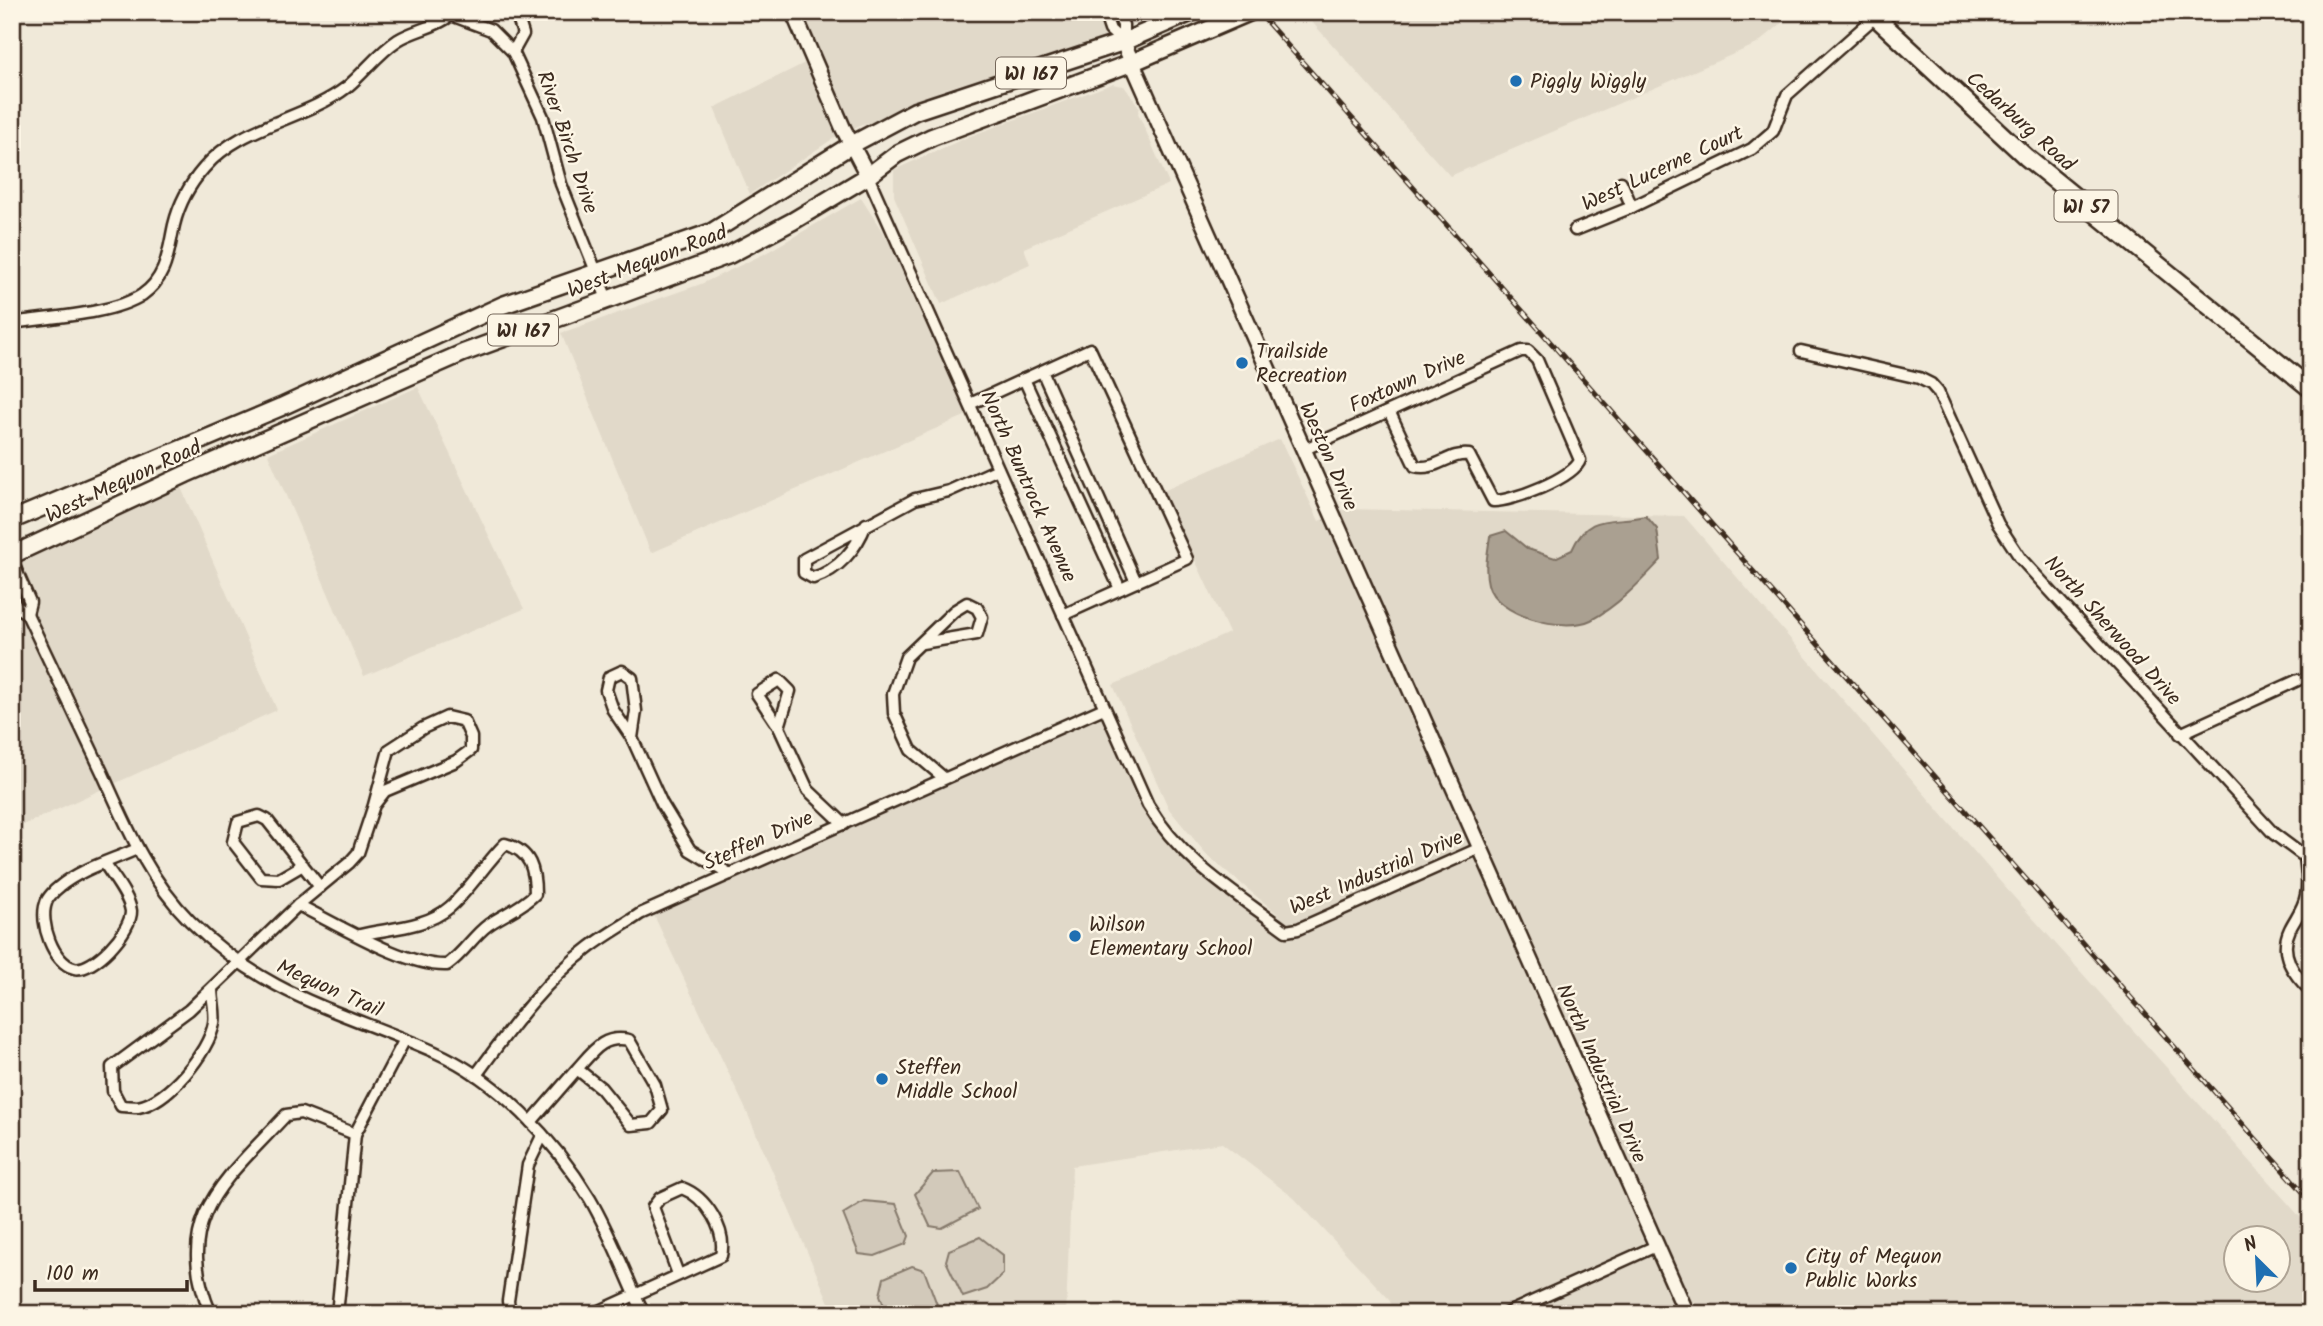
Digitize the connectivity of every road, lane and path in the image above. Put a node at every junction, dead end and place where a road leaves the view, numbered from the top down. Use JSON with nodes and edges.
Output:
{"nodes":[{"id":1,"x":516,"y":12,"type":"edge"},
{"id":2,"x":793,"y":12,"type":"edge"},
{"id":3,"x":1104,"y":12,"type":"edge"},
{"id":4,"x":1117,"y":12,"type":"edge"},
{"id":5,"x":1192,"y":12,"type":"edge"},
{"id":6,"x":1250,"y":12,"type":"edge"},
{"id":7,"x":456,"y":14,"type":"edge"},
{"id":8,"x":1872,"y":15,"type":"edge"},
{"id":9,"x":1123,"y":42,"type":"junction"},
{"id":10,"x":513,"y":52,"type":"junction"},
{"id":11,"x":1131,"y":63,"type":"junction"},
{"id":12,"x":851,"y":145,"type":"junction"},
{"id":13,"x":868,"y":176,"type":"junction"},
{"id":14,"x":1621,"y":182,"type":"dead end"},
{"id":15,"x":1632,"y":207,"type":"junction"},
{"id":16,"x":1575,"y":230,"type":"dead end"},
{"id":17,"x":597,"y":274,"type":"junction"},
{"id":18,"x":607,"y":299,"type":"junction"},
{"id":19,"x":12,"y":323,"type":"edge"},
{"id":20,"x":1801,"y":351,"type":"dead end"},
{"id":21,"x":380,"y":361,"type":"junction"},
{"id":22,"x":1042,"y":371,"type":"junction"},
{"id":23,"x":1024,"y":379,"type":"junction"},
{"id":24,"x":392,"y":384,"type":"junction"},
{"id":25,"x":2311,"y":389,"type":"edge"},
{"id":26,"x":970,"y":404,"type":"junction"},
{"id":27,"x":1389,"y":411,"type":"junction"},
{"id":28,"x":1303,"y":450,"type":"junction"},
{"id":29,"x":143,"y":462,"type":"junction"},
{"id":30,"x":998,"y":468,"type":"junction"},
{"id":31,"x":155,"y":489,"type":"junction"},
{"id":32,"x":12,"y":520,"type":"edge"},
{"id":33,"x":866,"y":524,"type":"junction"},
{"id":34,"x":12,"y":555,"type":"edge"},
{"id":35,"x":12,"y":561,"type":"edge"},
{"id":36,"x":1136,"y":582,"type":"junction"},
{"id":37,"x":1120,"y":589,"type":"junction"},
{"id":38,"x":12,"y":598,"type":"edge"},
{"id":39,"x":27,"y":614,"type":"junction"},
{"id":40,"x":1063,"y":615,"type":"junction"},
{"id":41,"x":922,"y":643,"type":"junction"},
{"id":42,"x":2298,"y":680,"type":"dead end"},
{"id":43,"x":1104,"y":708,"type":"junction"},
{"id":44,"x":779,"y":727,"type":"dead end"},
{"id":45,"x":2180,"y":734,"type":"junction"},
{"id":46,"x":632,"y":738,"type":"junction"},
{"id":47,"x":944,"y":778,"type":"junction"},
{"id":48,"x":373,"y":805,"type":"junction"},
{"id":49,"x":844,"y":824,"type":"junction"},
{"id":50,"x":1480,"y":848,"type":"junction"},
{"id":51,"x":137,"y":849,"type":"junction"},
{"id":52,"x":2308,"y":856,"type":"edge"},
{"id":53,"x":106,"y":864,"type":"junction"},
{"id":54,"x":303,"y":865,"type":"junction"},
{"id":55,"x":730,"y":874,"type":"junction"},
{"id":56,"x":320,"y":887,"type":"junction"},
{"id":57,"x":299,"y":905,"type":"junction"},
{"id":58,"x":1286,"y":931,"type":"joint"},
{"id":59,"x":360,"y":935,"type":"junction"},
{"id":60,"x":237,"y":961,"type":"junction"},
{"id":61,"x":212,"y":989,"type":"junction"},
{"id":62,"x":2311,"y":991,"type":"edge"},
{"id":63,"x":404,"y":1041,"type":"junction"},
{"id":64,"x":577,"y":1069,"type":"junction"},
{"id":65,"x":477,"y":1075,"type":"junction"},
{"id":66,"x":531,"y":1122,"type":"junction"},
{"id":67,"x":355,"y":1134,"type":"junction"},
{"id":68,"x":542,"y":1136,"type":"junction"},
{"id":69,"x":1657,"y":1247,"type":"junction"},
{"id":70,"x":678,"y":1274,"type":"junction"},
{"id":71,"x":635,"y":1296,"type":"junction"},
{"id":72,"x":211,"y":1314,"type":"edge"},
{"id":73,"x":337,"y":1314,"type":"edge"},
{"id":74,"x":510,"y":1314,"type":"edge"},
{"id":75,"x":593,"y":1314,"type":"edge"},
{"id":76,"x":643,"y":1314,"type":"edge"},
{"id":77,"x":1505,"y":1314,"type":"edge"},
{"id":78,"x":1687,"y":1314,"type":"edge"}],
"edges":[{"from":1,"to":10,"type":"street"},
{"from":2,"to":12,"type":"street","name":"North Buntrock Avenue"},
{"from":3,"to":9,"type":"street"},
{"from":4,"to":9,"type":"street"},
{"from":5,"to":9,"type":"main road","name":"West Mequon Road","number":"WI 167"},
{"from":6,"to":11,"type":"main road","name":"West Mequon Road","number":"WI 167"},
{"from":7,"to":10,"type":"street","name":"River Birch Drive"},
{"from":7,"to":19,"type":"street","name":"River Birch Drive"},
{"from":8,"to":15,"type":"street","name":"West Lucerne Court"},
{"from":8,"to":25,"type":"main road","name":"Cedarburg Road","number":"WI 57"},
{"from":9,"to":11,"type":"street","name":"Weston Drive"},
{"from":9,"to":12,"type":"main road","name":"West Mequon Road","number":"WI 167"},
{"from":10,"to":17,"type":"street","name":"River Birch Drive"},
{"from":11,"to":13,"type":"main road","name":"West Mequon Road","number":"WI 167"},
{"from":11,"to":28,"type":"street","name":"Weston Drive"},
{"from":12,"to":13,"type":"street","name":"North Buntrock Avenue"},
{"from":12,"to":17,"type":"main road","name":"West Mequon Road","number":"WI 167"},
{"from":13,"to":18,"type":"main road","name":"West Mequon Road","number":"WI 167"},
{"from":13,"to":26,"type":"street","name":"North Buntrock Avenue"},
{"from":14,"to":15,"type":"street"},
{"from":15,"to":16,"type":"street","name":"West Lucerne Court"},
{"from":17,"to":18,"type":"street","name":"River Birch Drive"},
{"from":17,"to":21,"type":"main road","name":"West Mequon Road","number":"WI 167"},
{"from":18,"to":24,"type":"main road","name":"West Mequon Road","number":"WI 167"},
{"from":20,"to":45,"type":"street","name":"North Sherwood Drive"},
{"from":21,"to":24,"type":"main road"},
{"from":21,"to":29,"type":"main road","name":"West Mequon Road","number":"WI 167"},
{"from":22,"to":23,"type":"street"},
{"from":22,"to":36,"type":"street"},
{"from":22,"to":36,"type":"street"},
{"from":23,"to":26,"type":"street"},
{"from":23,"to":37,"type":"street"},
{"from":24,"to":31,"type":"main road","name":"West Mequon Road","number":"WI 167"},
{"from":26,"to":30,"type":"street","name":"North Buntrock Avenue"},
{"from":27,"to":27,"type":"street","name":"Foxtown Drive"},
{"from":27,"to":28,"type":"street","name":"Foxtown Drive"},
{"from":28,"to":50,"type":"street","name":"Weston Drive"},
{"from":29,"to":31,"type":"main road"},
{"from":29,"to":32,"type":"main road","name":"West Mequon Road","number":"WI 167"},
{"from":30,"to":33,"type":"street"},
{"from":30,"to":40,"type":"street","name":"North Buntrock Avenue"},
{"from":31,"to":34,"type":"main road","name":"West Mequon Road","number":"WI 167"},
{"from":33,"to":33,"type":"street"},
{"from":35,"to":39,"type":"street","name":"Mequon Trail"},
{"from":36,"to":37,"type":"street"},
{"from":37,"to":40,"type":"street"},
{"from":38,"to":39,"type":"street","name":"Mequon Trail"},
{"from":39,"to":51,"type":"street","name":"Mequon Trail"},
{"from":40,"to":43,"type":"street","name":"North Buntrock Avenue"},
{"from":41,"to":41,"type":"street"},
{"from":41,"to":47,"type":"street"},
{"from":42,"to":45,"type":"street"},
{"from":43,"to":47,"type":"street","name":"Steffen Drive"},
{"from":43,"to":58,"type":"street","name":"North Buntrock Avenue"},
{"from":44,"to":49,"type":"street"},
{"from":45,"to":52,"type":"street","name":"North Sherwood Drive"},
{"from":46,"to":46,"type":"street"},
{"from":46,"to":55,"type":"street"},
{"from":47,"to":49,"type":"street","name":"Steffen Drive"},
{"from":48,"to":48,"type":"street"},
{"from":48,"to":56,"type":"street"},
{"from":49,"to":55,"type":"street","name":"Steffen Drive"},
{"from":50,"to":58,"type":"street","name":"West Industrial Drive"},
{"from":50,"to":69,"type":"street","name":"North Industrial Drive"},
{"from":51,"to":53,"type":"street"},
{"from":51,"to":60,"type":"street","name":"Mequon Trail"},
{"from":52,"to":62,"type":"street","name":"North Sherwood Drive"},
{"from":53,"to":53,"type":"street"},
{"from":54,"to":54,"type":"street"},
{"from":54,"to":56,"type":"street"},
{"from":55,"to":65,"type":"street","name":"Steffen Drive"},
{"from":56,"to":57,"type":"street"},
{"from":57,"to":59,"type":"street"},
{"from":57,"to":60,"type":"street"},
{"from":59,"to":59,"type":"street"},
{"from":60,"to":61,"type":"street"},
{"from":60,"to":63,"type":"street","name":"Mequon Trail"},
{"from":61,"to":61,"type":"street"},
{"from":63,"to":65,"type":"street","name":"Mequon Trail"},
{"from":63,"to":67,"type":"street"},
{"from":64,"to":64,"type":"street"},
{"from":64,"to":66,"type":"street"},
{"from":65,"to":66,"type":"street","name":"Mequon Trail"},
{"from":66,"to":68,"type":"street","name":"Mequon Trail"},
{"from":67,"to":72,"type":"street"},
{"from":67,"to":73,"type":"street"},
{"from":68,"to":71,"type":"street","name":"Mequon Trail"},
{"from":68,"to":74,"type":"street"},
{"from":69,"to":77,"type":"street"},
{"from":69,"to":78,"type":"street","name":"North Industrial Drive"},
{"from":70,"to":70,"type":"street"},
{"from":70,"to":71,"type":"street"},
{"from":71,"to":75,"type":"street"},
{"from":71,"to":76,"type":"street","name":"Mequon Trail"}]}
